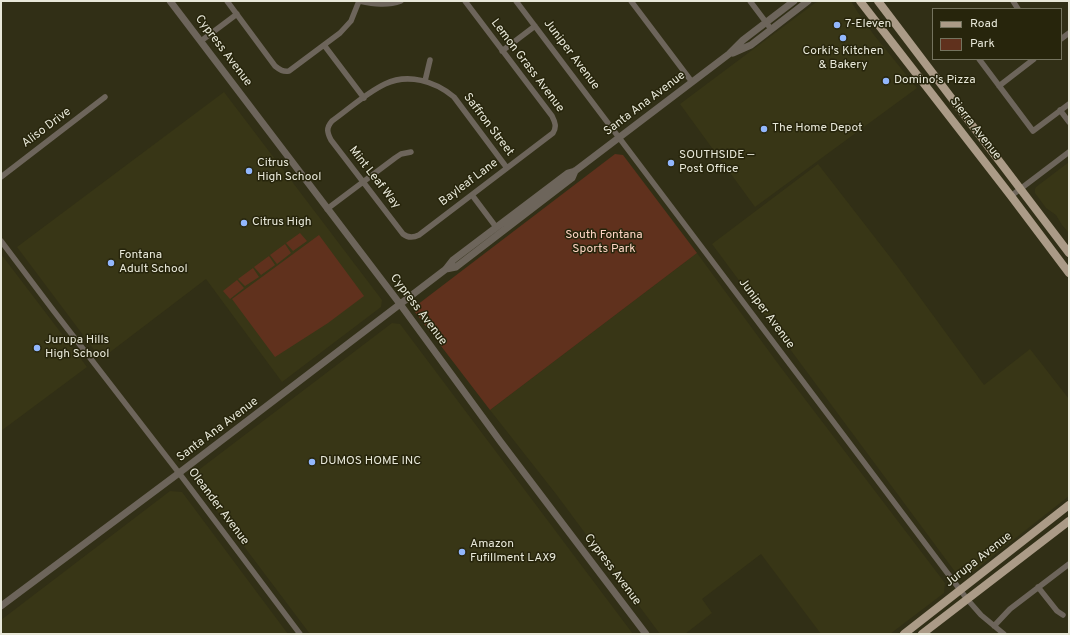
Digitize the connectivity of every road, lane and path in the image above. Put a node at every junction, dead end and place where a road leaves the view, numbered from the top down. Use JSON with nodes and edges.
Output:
{"nodes":[{"id":1,"x":170,"y":1,"type":"edge"},
{"id":2,"x":227,"y":1,"type":"edge"},
{"id":3,"x":359,"y":1,"type":"edge"},
{"id":4,"x":401,"y":1,"type":"edge"},
{"id":5,"x":464,"y":1,"type":"edge"},
{"id":6,"x":516,"y":1,"type":"edge"},
{"id":7,"x":631,"y":1,"type":"edge"},
{"id":8,"x":750,"y":1,"type":"edge"},
{"id":9,"x":794,"y":1,"type":"edge"},
{"id":10,"x":808,"y":1,"type":"edge"},
{"id":11,"x":860,"y":1,"type":"edge"},
{"id":12,"x":878,"y":1,"type":"edge"},
{"id":13,"x":237,"y":14,"type":"junction"},
{"id":14,"x":766,"y":23,"type":"junction"},
{"id":15,"x":535,"y":26,"type":"junction"},
{"id":16,"x":771,"y":29,"type":"junction"},
{"id":17,"x":201,"y":41,"type":"junction"},
{"id":18,"x":324,"y":45,"type":"junction"},
{"id":19,"x":502,"y":51,"type":"junction"},
{"id":20,"x":729,"y":54,"type":"junction"},
{"id":21,"x":430,"y":60,"type":"dead end"},
{"id":22,"x":980,"y":60,"type":"edge"},
{"id":23,"x":1033,"y":60,"type":"edge"},
{"id":24,"x":425,"y":81,"type":"junction"},
{"id":25,"x":692,"y":82,"type":"junction"},
{"id":26,"x":999,"y":86,"type":"junction"},
{"id":27,"x":105,"y":98,"type":"dead end"},
{"id":28,"x":364,"y":98,"type":"junction"},
{"id":29,"x":1069,"y":104,"type":"edge"},
{"id":30,"x":1060,"y":110,"type":"junction"},
{"id":31,"x":1069,"y":122,"type":"edge"},
{"id":32,"x":556,"y":125,"type":"joint"},
{"id":33,"x":328,"y":128,"type":"joint"},
{"id":34,"x":619,"y":137,"type":"junction"},
{"id":35,"x":411,"y":152,"type":"dead end"},
{"id":36,"x":1069,"y":152,"type":"edge"},
{"id":37,"x":507,"y":168,"type":"junction"},
{"id":38,"x":575,"y":171,"type":"junction"},
{"id":39,"x":1,"y":177,"type":"edge"},
{"id":40,"x":363,"y":182,"type":"junction"},
{"id":41,"x":1021,"y":188,"type":"junction"},
{"id":42,"x":472,"y":195,"type":"junction"},
{"id":43,"x":1010,"y":196,"type":"junction"},
{"id":44,"x":328,"y":209,"type":"junction"},
{"id":45,"x":496,"y":227,"type":"junction"},
{"id":46,"x":1040,"y":235,"type":"junction"},
{"id":47,"x":409,"y":237,"type":"joint"},
{"id":48,"x":1,"y":241,"type":"edge"},
{"id":49,"x":1069,"y":253,"type":"edge"},
{"id":50,"x":1069,"y":265,"type":"edge"},
{"id":51,"x":446,"y":269,"type":"junction"},
{"id":52,"x":1069,"y":273,"type":"edge"},
{"id":53,"x":400,"y":304,"type":"junction"},
{"id":54,"x":179,"y":473,"type":"junction"},
{"id":55,"x":1069,"y":505,"type":"edge"},
{"id":56,"x":1069,"y":521,"type":"edge"},
{"id":57,"x":1069,"y":564,"type":"edge"},
{"id":58,"x":1038,"y":587,"type":"junction"},
{"id":59,"x":960,"y":590,"type":"junction"},
{"id":60,"x":967,"y":599,"type":"junction"},
{"id":61,"x":1,"y":606,"type":"edge"},
{"id":62,"x":1063,"y":615,"type":"dead end"},
{"id":63,"x":994,"y":626,"type":"junction"},
{"id":64,"x":300,"y":634,"type":"edge"},
{"id":65,"x":646,"y":634,"type":"edge"},
{"id":66,"x":904,"y":634,"type":"edge"},
{"id":67,"x":922,"y":634,"type":"edge"},
{"id":68,"x":1004,"y":634,"type":"edge"}],
"edges":[{"from":1,"to":17,"type":"street","name":"Cypress Avenue"},
{"from":2,"to":13,"type":"street"},
{"from":3,"to":4,"type":"street"},
{"from":3,"to":18,"type":"street"},
{"from":5,"to":19,"type":"street","name":"Lemon Grass Avenue"},
{"from":6,"to":15,"type":"street","name":"Juniper Avenue"},
{"from":7,"to":25,"type":"street"},
{"from":8,"to":14,"type":"street"},
{"from":9,"to":14,"type":"street","name":"Santa Ana Avenue"},
{"from":10,"to":16,"type":"street","name":"Santa Ana Avenue"},
{"from":11,"to":43,"type":"main road","name":"Sierra Avenue"},
{"from":12,"to":41,"type":"main road","name":"Sierra Avenue"},
{"from":13,"to":17,"type":"street"},
{"from":13,"to":18,"type":"street"},
{"from":14,"to":16,"type":"street"},
{"from":14,"to":20,"type":"street","name":"Santa Ana Avenue"},
{"from":15,"to":19,"type":"street"},
{"from":15,"to":34,"type":"street","name":"Juniper Avenue"},
{"from":16,"to":20,"type":"street","name":"Santa Ana Avenue"},
{"from":17,"to":44,"type":"street","name":"Cypress Avenue"},
{"from":18,"to":28,"type":"street"},
{"from":19,"to":32,"type":"street","name":"Lemon Grass Avenue"},
{"from":20,"to":25,"type":"street","name":"Santa Ana Avenue"},
{"from":21,"to":24,"type":"street"},
{"from":22,"to":26,"type":"street"},
{"from":23,"to":26,"type":"street"},
{"from":24,"to":28,"type":"street","name":"Saffron Street"},
{"from":24,"to":37,"type":"street","name":"Saffron Street"},
{"from":25,"to":34,"type":"street","name":"Santa Ana Avenue"},
{"from":26,"to":30,"type":"street"},
{"from":27,"to":39,"type":"street","name":"Aliso Drive"},
{"from":28,"to":33,"type":"street","name":"Saffron Street"},
{"from":29,"to":30,"type":"street"},
{"from":30,"to":31,"type":"street"},
{"from":32,"to":37,"type":"street","name":"Bayleaf Lane"},
{"from":33,"to":40,"type":"street","name":"Mint Leaf Way"},
{"from":34,"to":38,"type":"street","name":"Santa Ana Avenue"},
{"from":34,"to":59,"type":"street","name":"Juniper Avenue"},
{"from":35,"to":40,"type":"street"},
{"from":36,"to":41,"type":"street"},
{"from":37,"to":42,"type":"street","name":"Bayleaf Lane"},
{"from":38,"to":45,"type":"street","name":"Santa Ana Avenue"},
{"from":38,"to":51,"type":"street","name":"Santa Ana Avenue"},
{"from":40,"to":44,"type":"street"},
{"from":40,"to":47,"type":"street","name":"Mint Leaf Way"},
{"from":41,"to":43,"type":"street"},
{"from":41,"to":49,"type":"main road","name":"Sierra Avenue"},
{"from":42,"to":45,"type":"street"},
{"from":42,"to":47,"type":"street","name":"Bayleaf Lane"},
{"from":43,"to":46,"type":"main road","name":"Sierra Avenue"},
{"from":44,"to":53,"type":"street","name":"Cypress Avenue"},
{"from":45,"to":51,"type":"street","name":"Santa Ana Avenue"},
{"from":46,"to":50,"type":"main road"},
{"from":46,"to":52,"type":"main road","name":"Sierra Avenue"},
{"from":48,"to":54,"type":"street","name":"Oleander Avenue"},
{"from":51,"to":53,"type":"street","name":"Santa Ana Avenue"},
{"from":53,"to":54,"type":"street","name":"Santa Ana Avenue"},
{"from":53,"to":65,"type":"street","name":"Cypress Avenue"},
{"from":54,"to":61,"type":"street","name":"Santa Ana Avenue"},
{"from":54,"to":64,"type":"street","name":"Oleander Avenue"},
{"from":55,"to":59,"type":"main road","name":"Jurupa Avenue"},
{"from":56,"to":60,"type":"main road","name":"Jurupa Avenue"},
{"from":57,"to":58,"type":"street"},
{"from":58,"to":62,"type":"street"},
{"from":58,"to":63,"type":"street"},
{"from":59,"to":60,"type":"street","name":"Juniper Avenue"},
{"from":59,"to":66,"type":"main road","name":"Jurupa Avenue"},
{"from":60,"to":63,"type":"street","name":"Juniper Avenue"},
{"from":60,"to":67,"type":"main road","name":"Jurupa Avenue"},
{"from":63,"to":68,"type":"street","name":"Juniper Avenue"}]}
